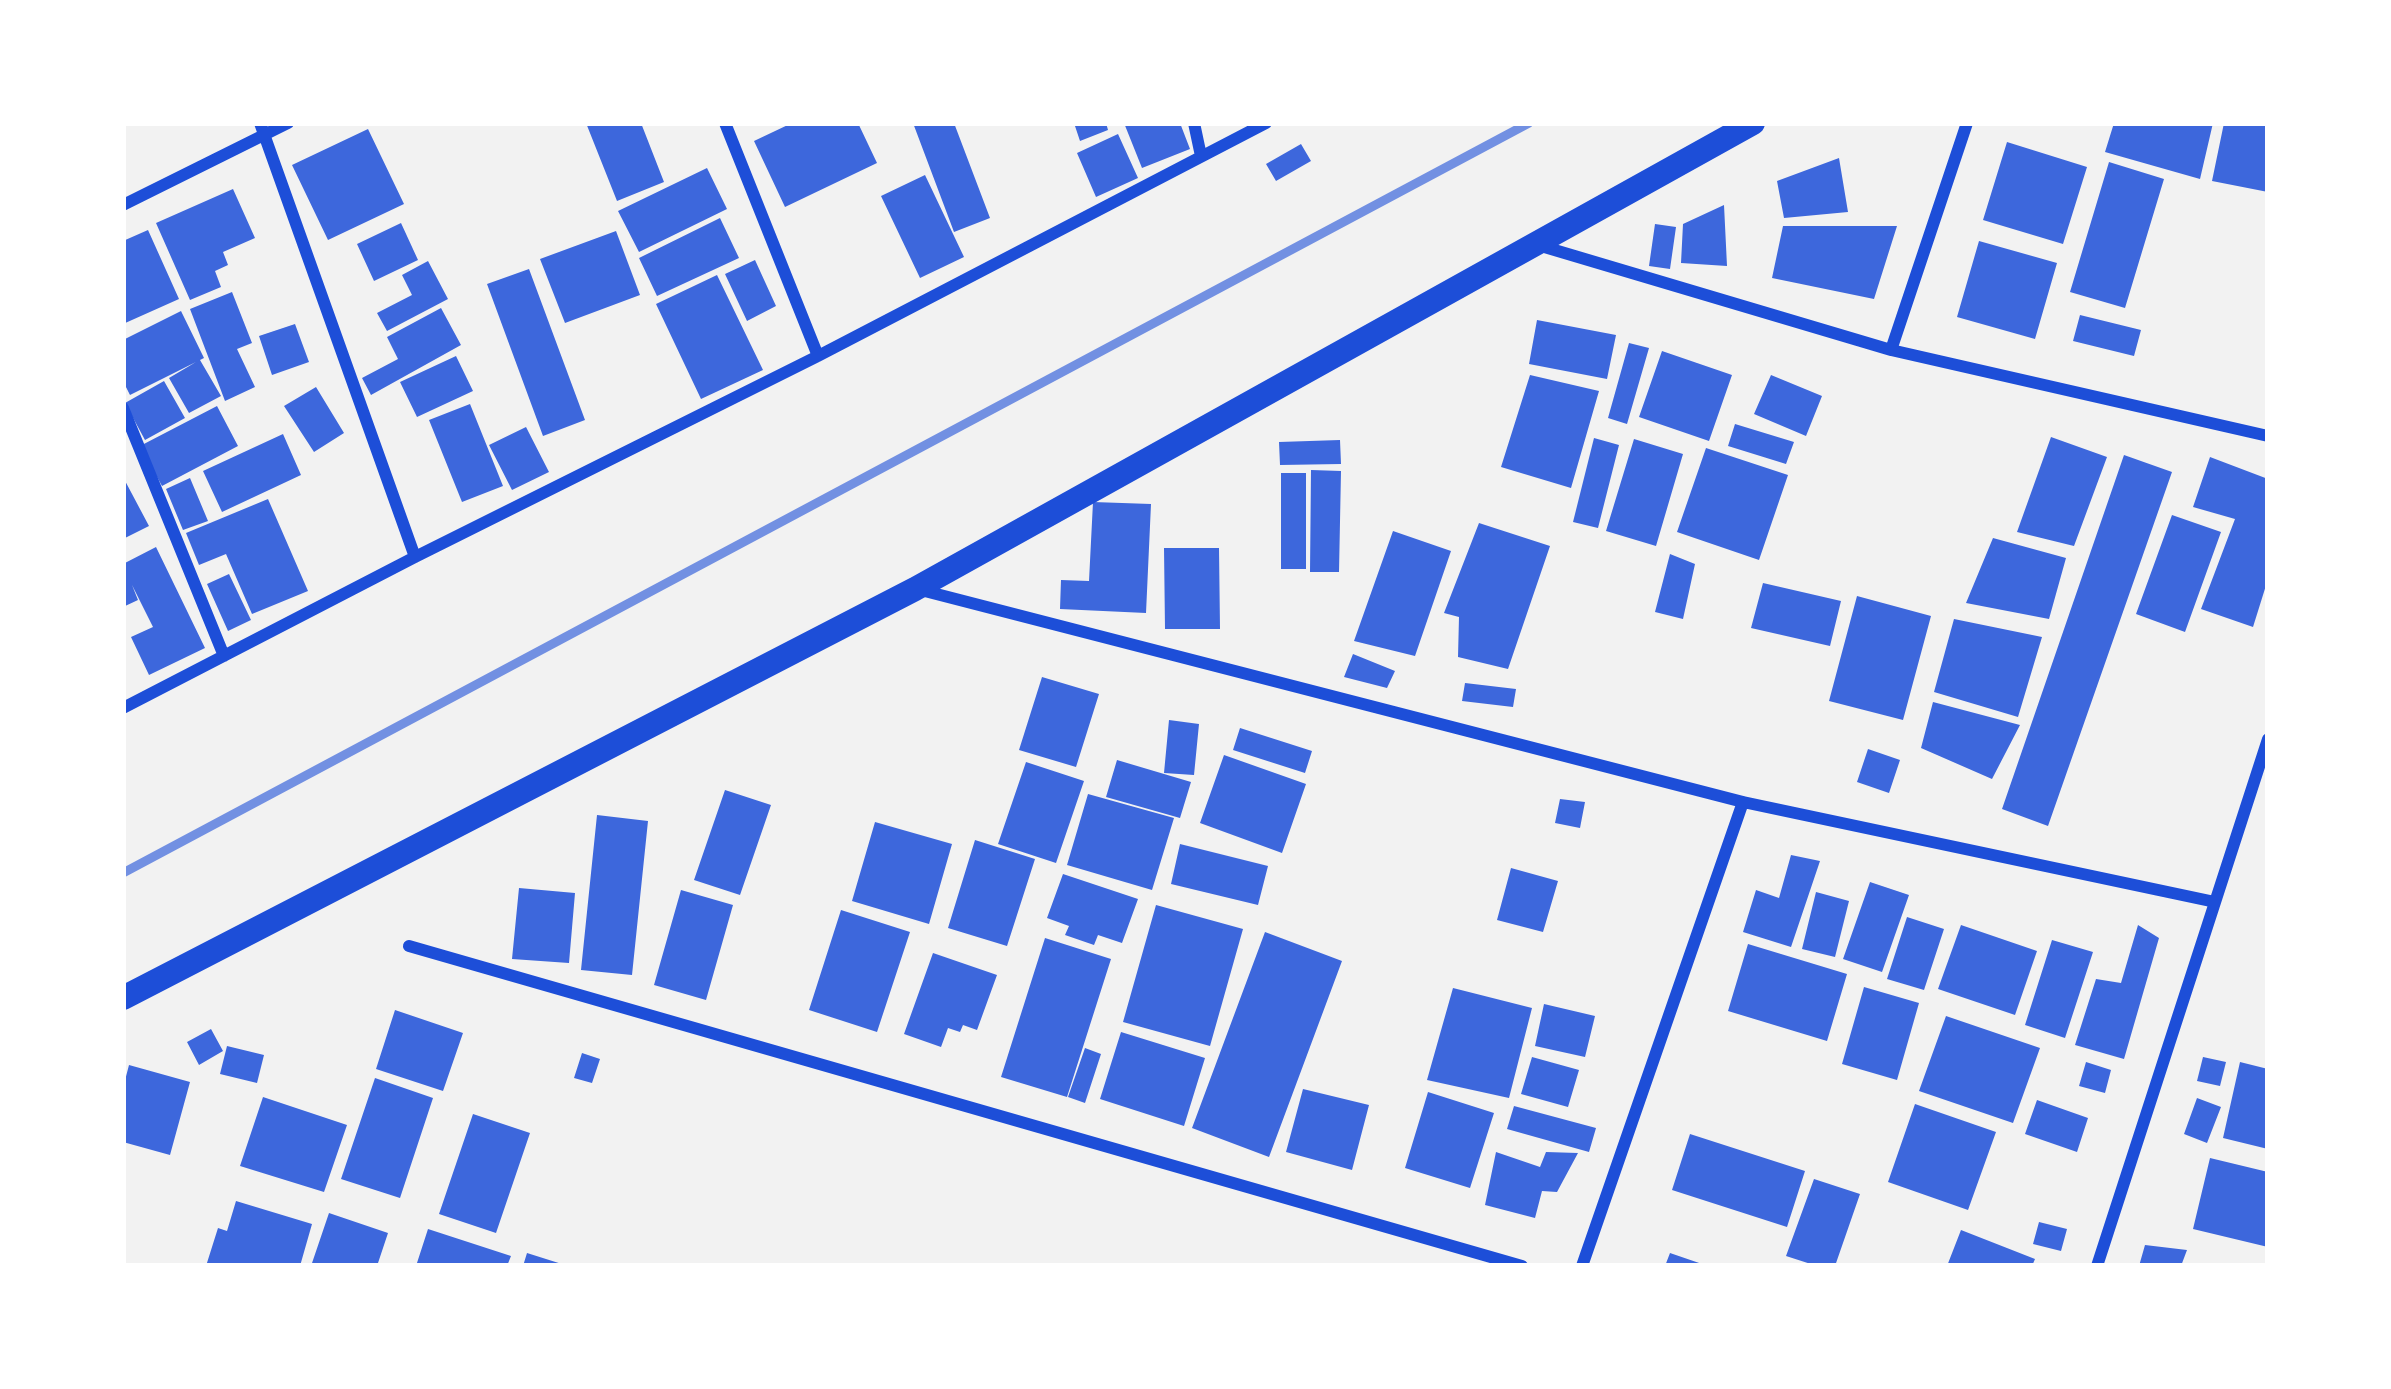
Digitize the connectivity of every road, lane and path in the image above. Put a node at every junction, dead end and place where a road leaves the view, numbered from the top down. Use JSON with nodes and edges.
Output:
{"nodes":[{"id":1,"x":288,"y":123,"type":"edge"},
{"id":2,"x":725,"y":123,"type":"edge"},
{"id":3,"x":1194,"y":123,"type":"edge"},
{"id":4,"x":1266,"y":123,"type":"edge"},
{"id":5,"x":1753,"y":123,"type":"edge"},
{"id":6,"x":1967,"y":123,"type":"edge"},
{"id":7,"x":262,"y":129,"type":"edge"},
{"id":8,"x":1201,"y":156,"type":"junction"},
{"id":9,"x":123,"y":205,"type":"edge"},
{"id":10,"x":1532,"y":243,"type":"junction"},
{"id":11,"x":1891,"y":350,"type":"junction"},
{"id":12,"x":818,"y":356,"type":"junction"},
{"id":13,"x":123,"y":407,"type":"edge"},
{"id":14,"x":2268,"y":436,"type":"edge"},
{"id":15,"x":416,"y":557,"type":"junction"},
{"id":16,"x":915,"y":589,"type":"junction"},
{"id":17,"x":224,"y":656,"type":"junction"},
{"id":18,"x":123,"y":709,"type":"edge"},
{"id":19,"x":2268,"y":740,"type":"edge"},
{"id":20,"x":1743,"y":802,"type":"junction"},
{"id":21,"x":2215,"y":902,"type":"junction"},
{"id":22,"x":409,"y":946,"type":"dead end"},
{"id":23,"x":123,"y":998,"type":"edge"},
{"id":24,"x":1522,"y":1266,"type":"edge"},
{"id":25,"x":1582,"y":1266,"type":"edge"},
{"id":26,"x":2097,"y":1266,"type":"edge"}],
"edges":[{"from":1,"to":7,"type":"street"},
{"from":2,"to":12,"type":"street"},
{"from":3,"to":8,"type":"street"},
{"from":4,"to":8,"type":"street"},
{"from":5,"to":10,"type":"main road"},
{"from":6,"to":11,"type":"street"},
{"from":7,"to":9,"type":"street"},
{"from":7,"to":15,"type":"street"},
{"from":8,"to":12,"type":"street"},
{"from":10,"to":11,"type":"street"},
{"from":10,"to":16,"type":"main road"},
{"from":11,"to":14,"type":"street"},
{"from":12,"to":15,"type":"street"},
{"from":13,"to":17,"type":"street"},
{"from":15,"to":17,"type":"street"},
{"from":16,"to":20,"type":"street"},
{"from":16,"to":23,"type":"main road"},
{"from":17,"to":18,"type":"street"},
{"from":19,"to":21,"type":"street"},
{"from":20,"to":21,"type":"street"},
{"from":20,"to":25,"type":"street"},
{"from":21,"to":26,"type":"street"},
{"from":22,"to":24,"type":"street"}]}
